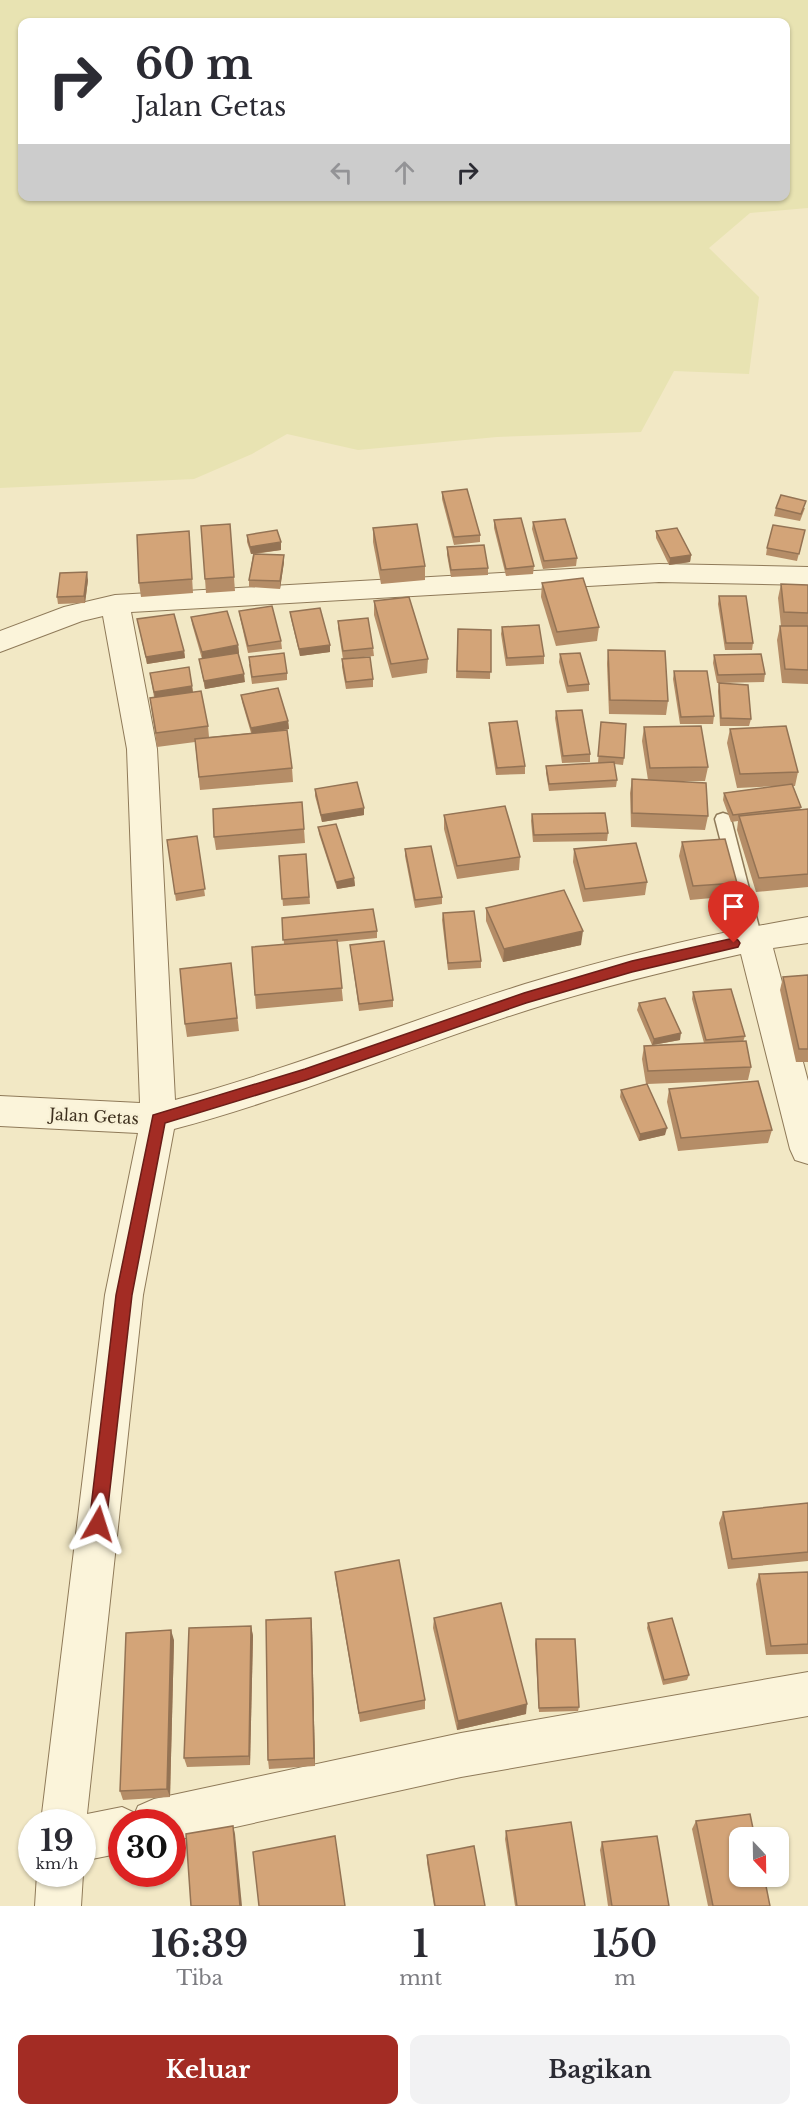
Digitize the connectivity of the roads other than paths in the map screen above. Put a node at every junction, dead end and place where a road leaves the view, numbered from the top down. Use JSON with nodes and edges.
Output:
{"nodes":[{"id":1,"x":808,"y":576,"type":"edge"},
{"id":2,"x":115,"y":604,"type":"junction"},
{"id":3,"x":0,"y":642,"type":"edge"},
{"id":4,"x":723,"y":819,"type":"dead end"},
{"id":5,"x":808,"y":930,"type":"edge"},
{"id":6,"x":754,"y":939,"type":"junction"},
{"id":7,"x":0,"y":1111,"type":"edge"},
{"id":8,"x":158,"y":1119,"type":"junction"},
{"id":9,"x":808,"y":1149,"type":"edge"},
{"id":10,"x":808,"y":1694,"type":"edge"},
{"id":11,"x":65,"y":1809,"type":"edge"},
{"id":12,"x":186,"y":1815,"type":"edge"},
{"id":13,"x":59,"y":1887,"type":"edge"},
{"id":14,"x":58,"y":1906,"type":"edge"}],
"edges":[{"from":1,"to":2,"type":"street"},
{"from":2,"to":3,"type":"street"},
{"from":2,"to":8,"type":"street"},
{"from":4,"to":6,"type":"lane"},
{"from":5,"to":6,"type":"street","name":"Jalan Getas"},
{"from":6,"to":8,"type":"street","name":"Jalan Getas"},
{"from":6,"to":9,"type":"street"},
{"from":7,"to":8,"type":"street","name":"Jalan Getas"},
{"from":8,"to":11,"type":"street"},
{"from":10,"to":12,"type":"street"},
{"from":13,"to":14,"type":"street"}]}
